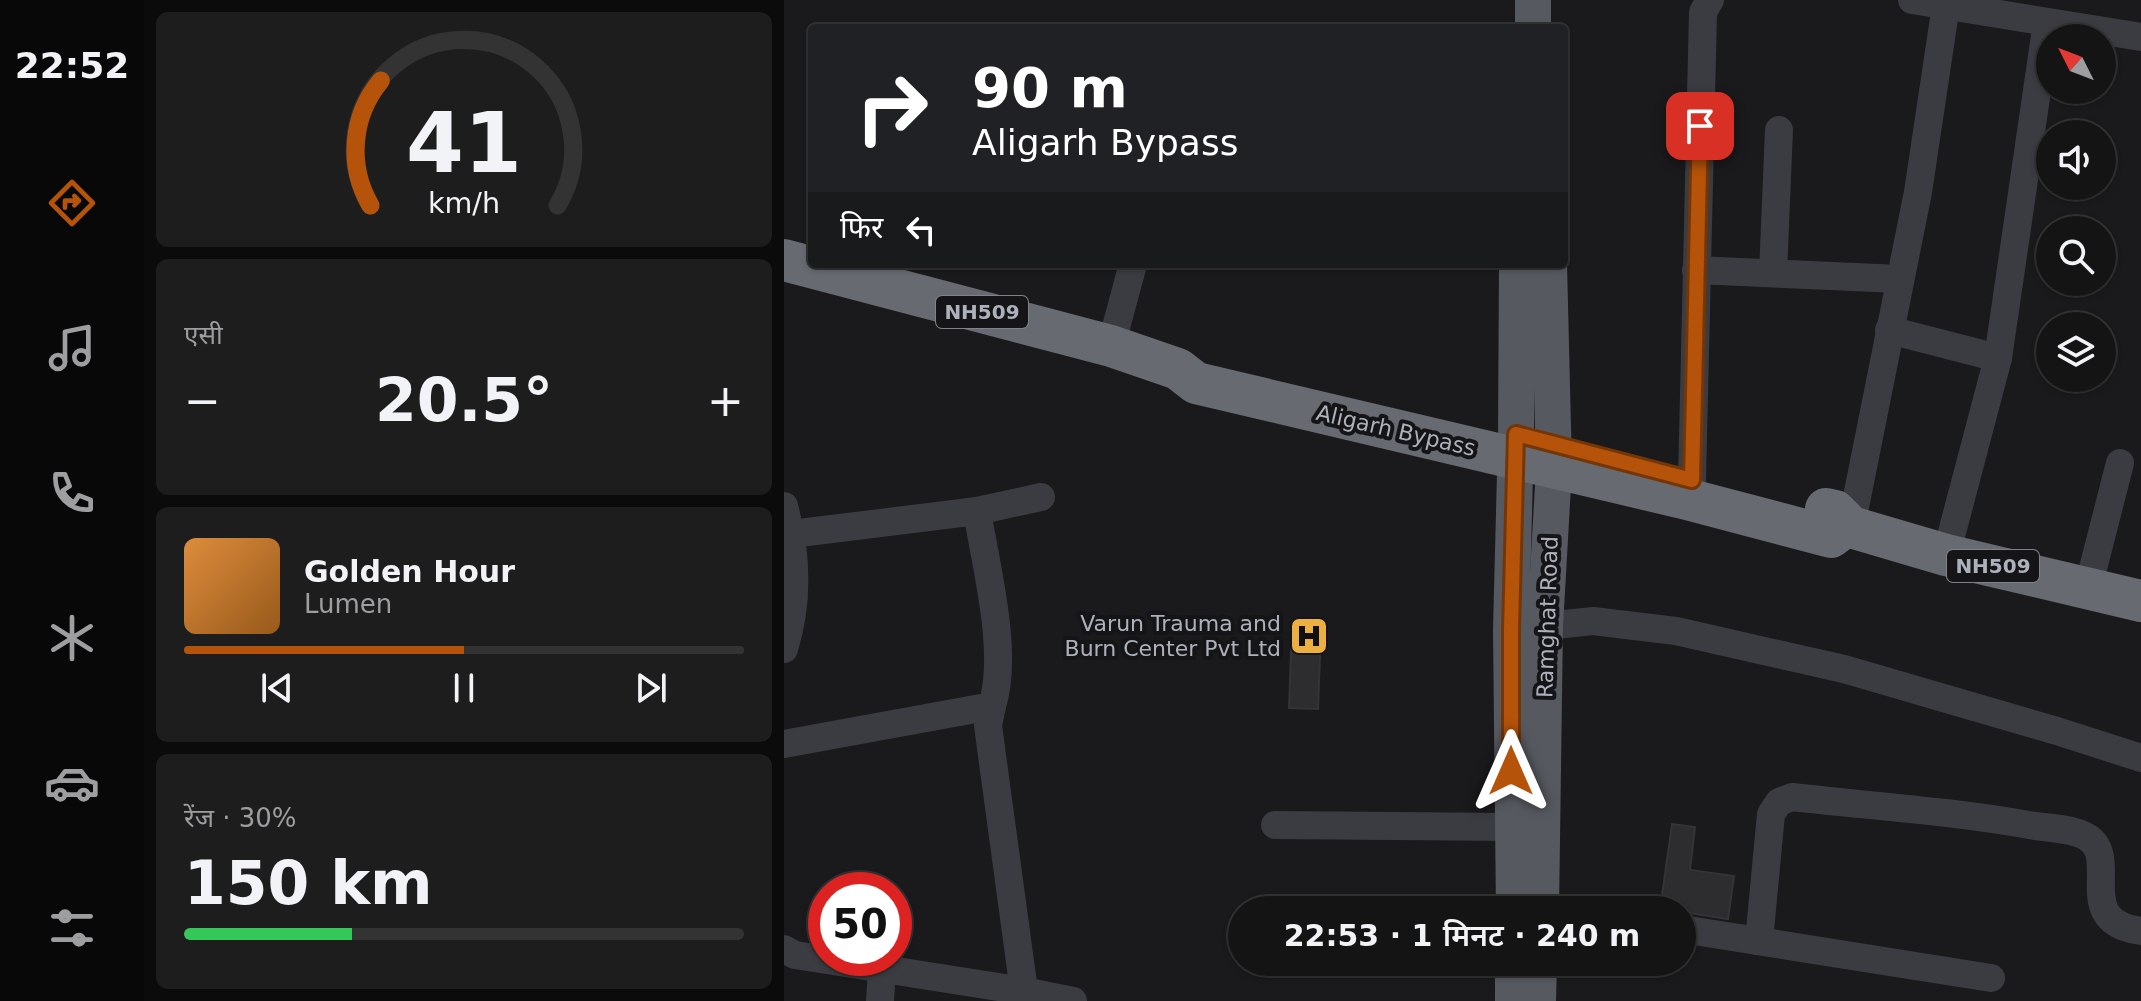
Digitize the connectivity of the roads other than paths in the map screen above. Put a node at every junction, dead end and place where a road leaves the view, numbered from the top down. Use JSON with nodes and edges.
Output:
{"nodes":[{"id":1,"x":1533,"y":0,"type":"edge"},
{"id":2,"x":1710,"y":0,"type":"edge"},
{"id":3,"x":1912,"y":0,"type":"edge"},
{"id":4,"x":1946,"y":5,"type":"junction"},
{"id":5,"x":2047,"y":22,"type":"junction"},
{"id":6,"x":1533,"y":24,"type":"edge"},
{"id":7,"x":2141,"y":37,"type":"edge"},
{"id":8,"x":1779,"y":130,"type":"dead end"},
{"id":9,"x":784,"y":260,"type":"edge"},
{"id":10,"x":808,"y":266,"type":"edge"},
{"id":11,"x":814,"y":268,"type":"edge"},
{"id":12,"x":1132,"y":268,"type":"edge"},
{"id":13,"x":1517,"y":268,"type":"edge"},
{"id":14,"x":1549,"y":268,"type":"edge"},
{"id":15,"x":1696,"y":270,"type":"junction"},
{"id":16,"x":1773,"y":273,"type":"junction"},
{"id":17,"x":1899,"y":279,"type":"junction"},
{"id":18,"x":1889,"y":330,"type":"junction"},
{"id":19,"x":1111,"y":346,"type":"junction"},
{"id":20,"x":1998,"y":358,"type":"junction"},
{"id":21,"x":1535,"y":451,"type":"junction"},
{"id":22,"x":2120,"y":463,"type":"dead end"},
{"id":23,"x":1692,"y":480,"type":"junction"},
{"id":24,"x":1041,"y":497,"type":"dead end"},
{"id":25,"x":784,"y":506,"type":"edge"},
{"id":26,"x":977,"y":511,"type":"junction"},
{"id":27,"x":1849,"y":526,"type":"junction"},
{"id":28,"x":791,"y":534,"type":"junction"},
{"id":29,"x":1946,"y":555,"type":"junction"},
{"id":30,"x":2088,"y":588,"type":"junction"},
{"id":31,"x":2141,"y":601,"type":"edge"},
{"id":32,"x":1528,"y":628,"type":"junction"},
{"id":33,"x":784,"y":649,"type":"edge"},
{"id":34,"x":992,"y":706,"type":"junction"},
{"id":35,"x":784,"y":744,"type":"edge"},
{"id":36,"x":2141,"y":758,"type":"edge"},
{"id":37,"x":1275,"y":825,"type":"dead end"},
{"id":38,"x":1512,"y":827,"type":"junction"},
{"id":39,"x":1532,"y":896,"type":"edge"},
{"id":40,"x":1535,"y":896,"type":"edge"},
{"id":41,"x":1696,"y":931,"type":"edge"},
{"id":42,"x":2141,"y":931,"type":"edge"},
{"id":43,"x":1759,"y":941,"type":"junction"},
{"id":44,"x":784,"y":949,"type":"edge"},
{"id":45,"x":808,"y":957,"type":"edge"},
{"id":46,"x":912,"y":974,"type":"edge"},
{"id":47,"x":882,"y":976,"type":"edge"},
{"id":48,"x":1513,"y":976,"type":"edge"},
{"id":49,"x":1539,"y":976,"type":"edge"},
{"id":50,"x":1991,"y":978,"type":"dead end"},
{"id":51,"x":1024,"y":991,"type":"junction"},
{"id":52,"x":880,"y":1001,"type":"edge"},
{"id":53,"x":1073,"y":1001,"type":"edge"},
{"id":54,"x":1513,"y":1001,"type":"edge"},
{"id":55,"x":1538,"y":1001,"type":"edge"}],
"edges":[{"from":1,"to":6,"type":"main road"},
{"from":2,"to":15,"type":"street"},
{"from":3,"to":4,"type":"street"},
{"from":4,"to":5,"type":"street"},
{"from":4,"to":17,"type":"street"},
{"from":5,"to":7,"type":"street"},
{"from":5,"to":20,"type":"street"},
{"from":8,"to":16,"type":"street"},
{"from":9,"to":10,"type":"highway","name":"Aligarh Bypass","number":"NH509"},
{"from":11,"to":19,"type":"highway","name":"Aligarh Bypass","number":"NH509"},
{"from":12,"to":19,"type":"street"},
{"from":13,"to":21,"type":"main road"},
{"from":14,"to":21,"type":"main road"},
{"from":15,"to":16,"type":"street"},
{"from":15,"to":23,"type":"street"},
{"from":16,"to":17,"type":"street"},
{"from":17,"to":18,"type":"street"},
{"from":18,"to":20,"type":"street"},
{"from":18,"to":27,"type":"street"},
{"from":19,"to":21,"type":"highway","name":"Aligarh Bypass","number":"NH509"},
{"from":20,"to":29,"type":"street"},
{"from":21,"to":23,"type":"highway","name":"Aligarh Bypass","number":"NH509"},
{"from":21,"to":27,"type":"highway","name":"Aligarh Bypass","number":"NH509"},
{"from":21,"to":32,"type":"main road","name":"Ramghat Road"},
{"from":22,"to":30,"type":"street"},
{"from":23,"to":27,"type":"highway","name":"Aligarh Bypass","number":"NH509"},
{"from":24,"to":26,"type":"street"},
{"from":25,"to":28,"type":"street"},
{"from":26,"to":28,"type":"street"},
{"from":26,"to":34,"type":"street"},
{"from":27,"to":29,"type":"highway","name":"Aligarh Bypass","number":"NH509"},
{"from":28,"to":33,"type":"street"},
{"from":29,"to":30,"type":"highway","name":"Aligarh Bypass","number":"NH509"},
{"from":30,"to":31,"type":"highway","name":"Aligarh Bypass","number":"NH509"},
{"from":32,"to":36,"type":"street"},
{"from":32,"to":38,"type":"main road","name":"Ramghat Road"},
{"from":32,"to":40,"type":"main road","name":"Ramghat Road"},
{"from":34,"to":35,"type":"street"},
{"from":34,"to":51,"type":"street"},
{"from":37,"to":38,"type":"street"},
{"from":38,"to":39,"type":"main road","name":"Ramghat Road"},
{"from":41,"to":43,"type":"street"},
{"from":42,"to":43,"type":"street"},
{"from":43,"to":50,"type":"street"},
{"from":44,"to":45,"type":"street"},
{"from":46,"to":51,"type":"street"},
{"from":47,"to":52,"type":"street"},
{"from":48,"to":54,"type":"main road"},
{"from":49,"to":55,"type":"main road"},
{"from":51,"to":53,"type":"street"}]}
